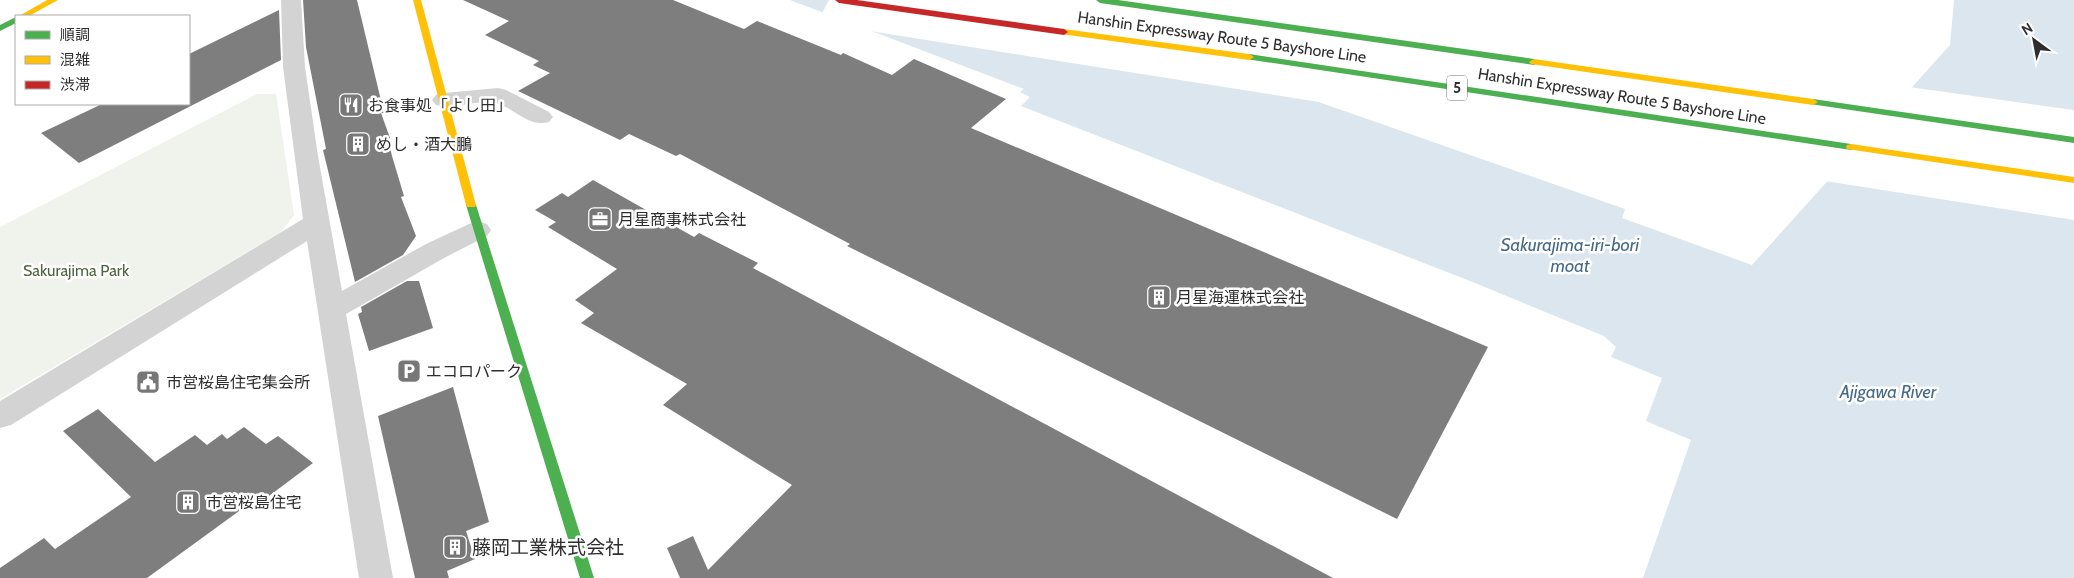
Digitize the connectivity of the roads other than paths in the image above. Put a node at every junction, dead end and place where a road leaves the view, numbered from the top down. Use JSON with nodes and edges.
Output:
{"nodes":[{"id":1,"x":54,"y":0,"type":"edge"},
{"id":2,"x":291,"y":0,"type":"edge"},
{"id":3,"x":417,"y":0,"type":"edge"},
{"id":4,"x":839,"y":0,"type":"edge"},
{"id":5,"x":1100,"y":0,"type":"edge"},
{"id":6,"x":25,"y":15,"type":"edge"},
{"id":7,"x":15,"y":20,"type":"edge"},
{"id":8,"x":0,"y":28,"type":"edge"},
{"id":9,"x":444,"y":100,"type":"junction"},
{"id":10,"x":541,"y":117,"type":"dead end"},
{"id":11,"x":2074,"y":140,"type":"edge"},
{"id":12,"x":2074,"y":180,"type":"edge"},
{"id":13,"x":316,"y":223,"type":"junction"},
{"id":14,"x":478,"y":230,"type":"junction"},
{"id":15,"x":331,"y":310,"type":"junction"},
{"id":16,"x":0,"y":416,"type":"edge"},
{"id":17,"x":376,"y":578,"type":"edge"},
{"id":18,"x":588,"y":578,"type":"edge"}],
"edges":[{"from":1,"to":6,"type":"main road"},
{"from":2,"to":13,"type":"street"},
{"from":3,"to":9,"type":"main road"},
{"from":4,"to":12,"type":"main road","name":"Hanshin Expressway Route 5 Bayshore Line","number":"5"},
{"from":5,"to":11,"type":"main road","name":"Hanshin Expressway Route 5 Bayshore Line","number":"5"},
{"from":7,"to":8,"type":"main road"},
{"from":9,"to":10,"type":"street"},
{"from":9,"to":14,"type":"main road"},
{"from":13,"to":15,"type":"street"},
{"from":13,"to":16,"type":"street"},
{"from":14,"to":15,"type":"street"},
{"from":14,"to":18,"type":"main road"},
{"from":15,"to":17,"type":"street"}]}
